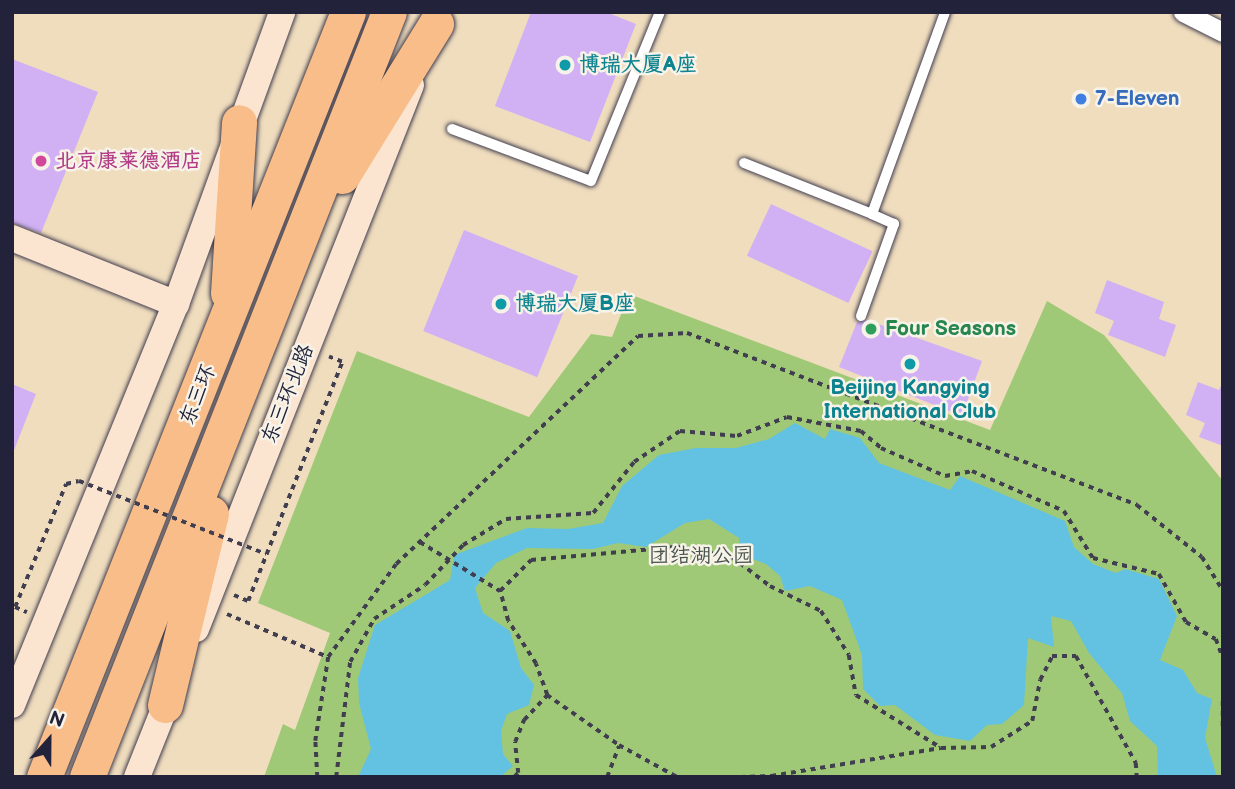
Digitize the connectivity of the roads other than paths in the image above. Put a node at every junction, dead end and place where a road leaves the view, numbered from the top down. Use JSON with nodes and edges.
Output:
{"nodes":[{"id":1,"x":282,"y":12,"type":"edge"},
{"id":2,"x":348,"y":12,"type":"edge"},
{"id":3,"x":389,"y":12,"type":"edge"},
{"id":4,"x":660,"y":12,"type":"edge"},
{"id":5,"x":945,"y":12,"type":"edge"},
{"id":6,"x":1183,"y":12,"type":"edge"},
{"id":7,"x":438,"y":18,"type":"edge"},
{"id":8,"x":1223,"y":32,"type":"edge"},
{"id":9,"x":239,"y":122,"type":"junction"},
{"id":10,"x":452,"y":129,"type":"dead end"},
{"id":11,"x":744,"y":163,"type":"dead end"},
{"id":12,"x":872,"y":214,"type":"junction"},
{"id":13,"x":12,"y":238,"type":"edge"},
{"id":14,"x":295,"y":253,"type":"junction"},
{"id":15,"x":176,"y":304,"type":"junction"},
{"id":16,"x":861,"y":316,"type":"dead end"},
{"id":17,"x":226,"y":326,"type":"junction"},
{"id":18,"x":237,"y":400,"type":"junction"},
{"id":19,"x":12,"y":705,"type":"edge"},
{"id":20,"x":166,"y":705,"type":"junction"},
{"id":21,"x":44,"y":777,"type":"edge"},
{"id":22,"x":87,"y":777,"type":"edge"},
{"id":23,"x":137,"y":777,"type":"edge"}],
"edges":[{"from":1,"to":9,"type":"street"},
{"from":2,"to":17,"type":"highway","name":"东三环"},
{"from":3,"to":14,"type":"highway","name":"东三环"},
{"from":4,"to":10,"type":"lane"},
{"from":5,"to":12,"type":"lane"},
{"from":6,"to":8,"type":"street"},
{"from":7,"to":14,"type":"highway"},
{"from":7,"to":20,"type":"street","name":"东三环北路"},
{"from":9,"to":15,"type":"street"},
{"from":9,"to":17,"type":"highway"},
{"from":11,"to":12,"type":"lane"},
{"from":12,"to":16,"type":"lane"},
{"from":13,"to":15,"type":"street"},
{"from":14,"to":18,"type":"highway","name":"东三环"},
{"from":15,"to":19,"type":"street"},
{"from":17,"to":21,"type":"highway","name":"东三环"},
{"from":18,"to":20,"type":"highway"},
{"from":18,"to":22,"type":"highway","name":"东三环"},
{"from":20,"to":23,"type":"street","name":"东三环北路"}]}
